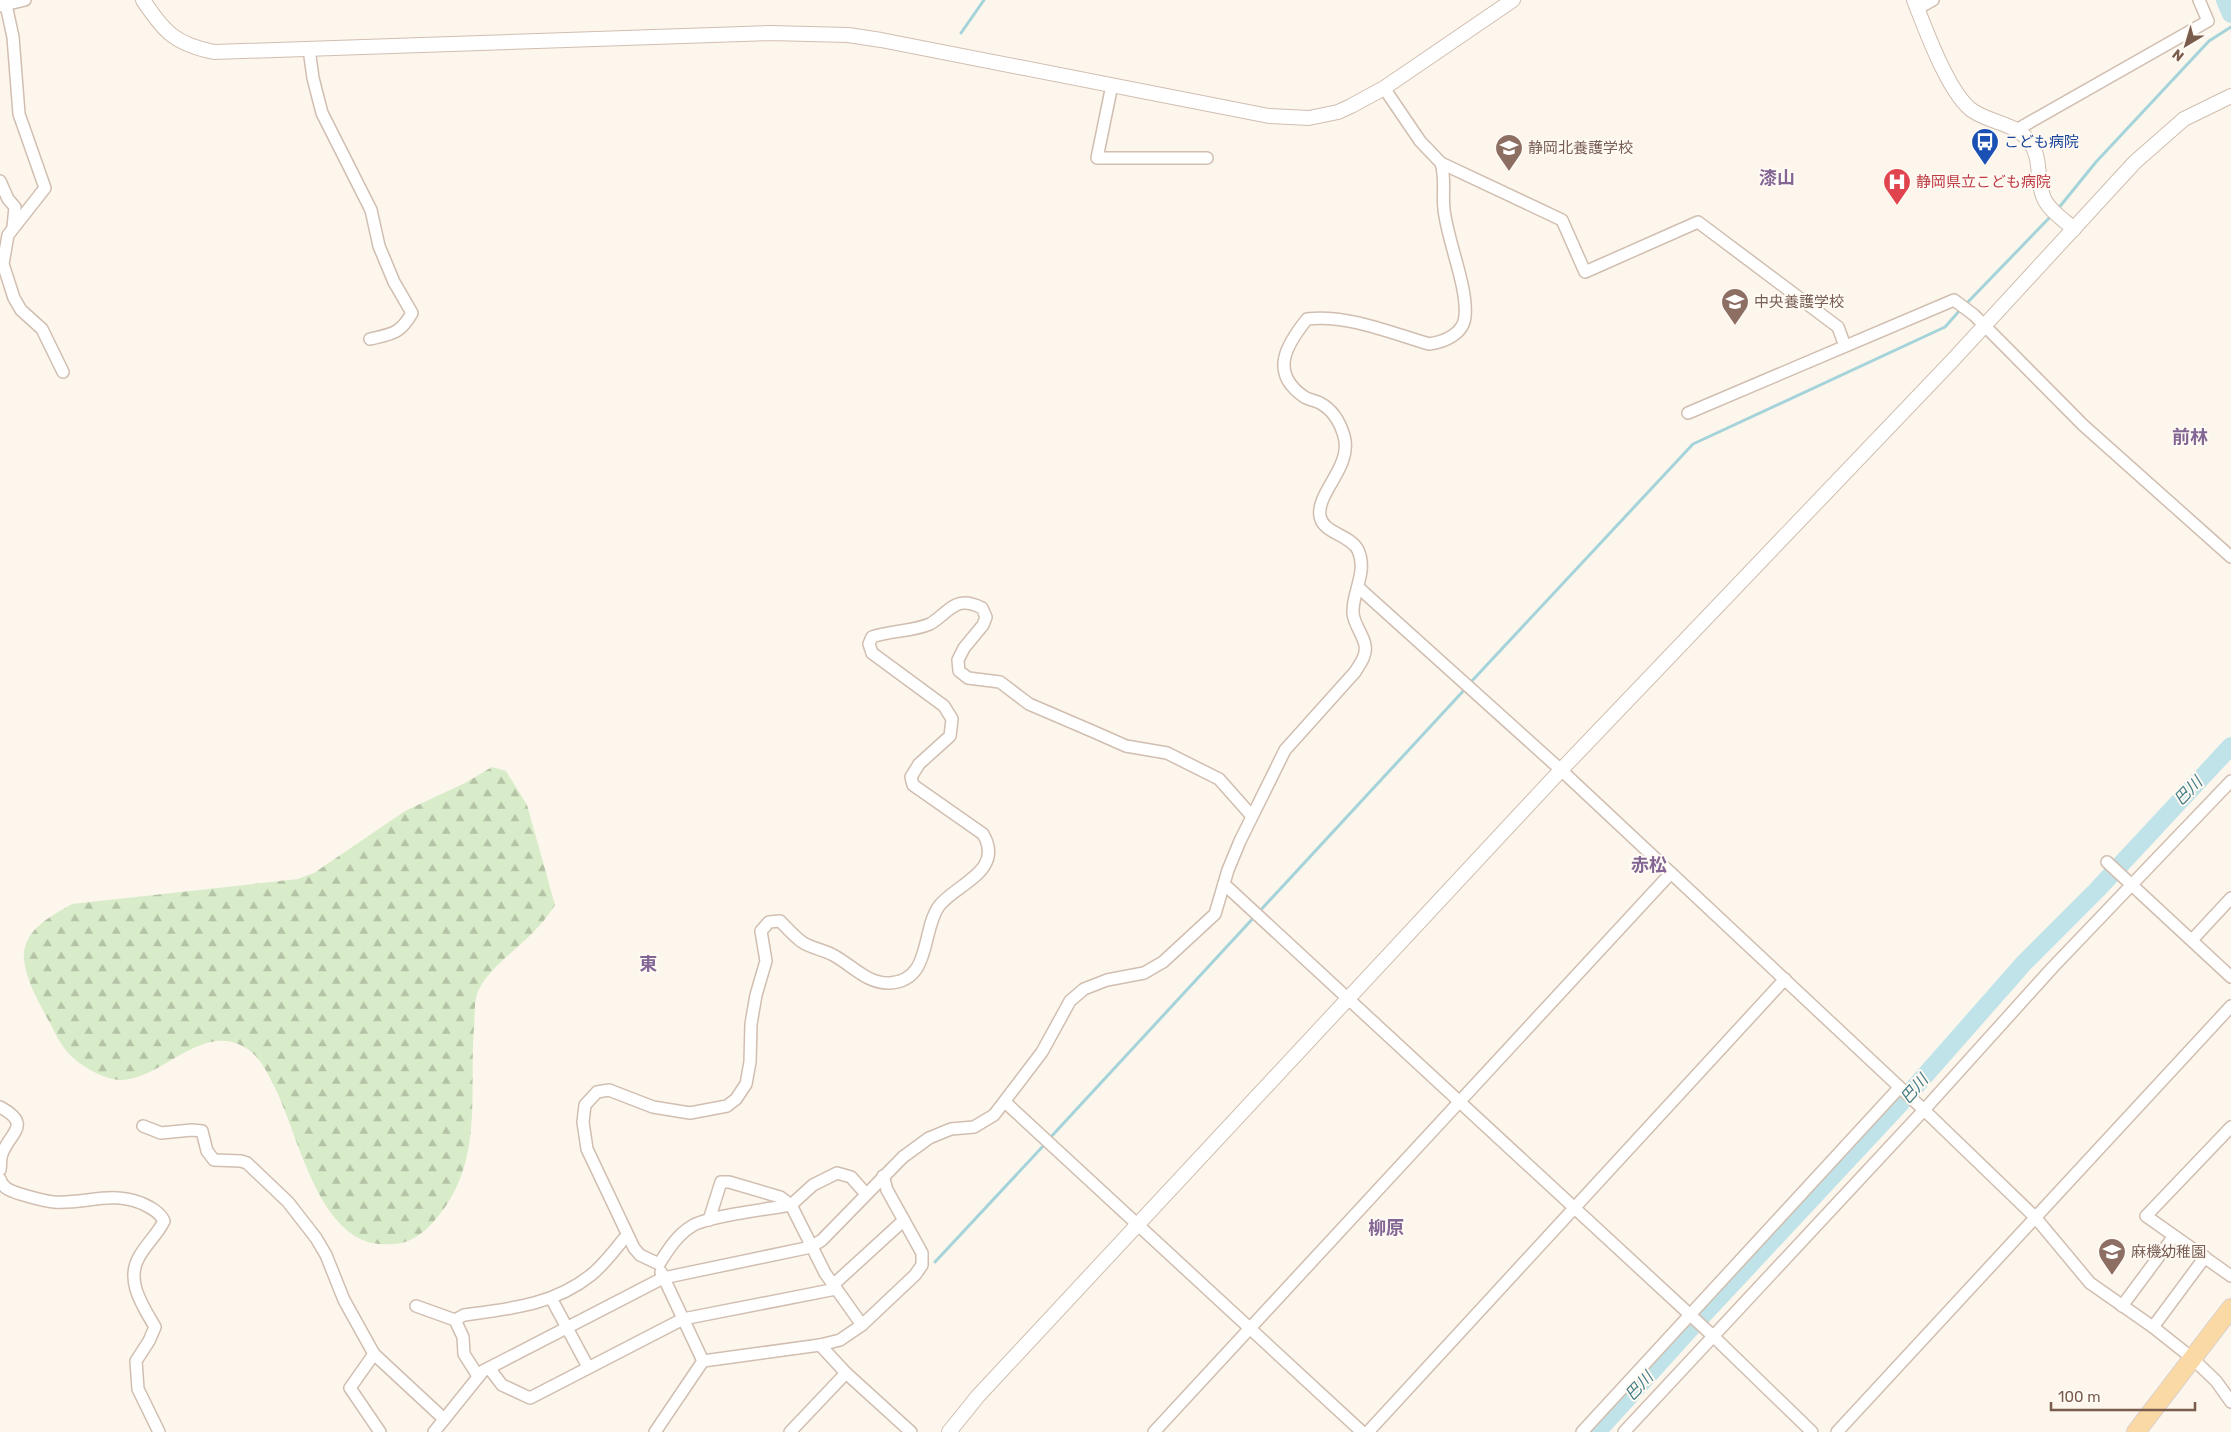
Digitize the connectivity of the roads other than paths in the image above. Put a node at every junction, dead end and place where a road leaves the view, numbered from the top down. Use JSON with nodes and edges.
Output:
{"nodes":[{"id":1,"x":25,"y":0,"type":"edge"},
{"id":2,"x":143,"y":0,"type":"edge"},
{"id":3,"x":1513,"y":0,"type":"edge"},
{"id":4,"x":1933,"y":0,"type":"edge"},
{"id":5,"x":2199,"y":0,"type":"edge"},
{"id":6,"x":1915,"y":4,"type":"edge"},
{"id":7,"x":3,"y":6,"type":"edge"},
{"id":8,"x":309,"y":49,"type":"junction"},
{"id":9,"x":1112,"y":85,"type":"junction"},
{"id":10,"x":1384,"y":88,"type":"junction"},
{"id":11,"x":2231,"y":96,"type":"edge"},
{"id":12,"x":2018,"y":129,"type":"junction"},
{"id":13,"x":1207,"y":158,"type":"dead end"},
{"id":14,"x":1442,"y":163,"type":"junction"},
{"id":15,"x":0,"y":181,"type":"edge"},
{"id":16,"x":13,"y":227,"type":"junction"},
{"id":17,"x":2074,"y":229,"type":"junction"},
{"id":18,"x":1984,"y":326,"type":"junction"},
{"id":19,"x":370,"y":339,"type":"dead end"},
{"id":20,"x":1845,"y":346,"type":"junction"},
{"id":21,"x":63,"y":372,"type":"dead end"},
{"id":22,"x":1688,"y":413,"type":"dead end"},
{"id":23,"x":2231,"y":557,"type":"edge"},
{"id":24,"x":1359,"y":588,"type":"junction"},
{"id":25,"x":1561,"y":770,"type":"junction"},
{"id":26,"x":2231,"y":781,"type":"edge"},
{"id":27,"x":1251,"y":815,"type":"junction"},
{"id":28,"x":2107,"y":862,"type":"dead end"},
{"id":29,"x":1671,"y":873,"type":"junction"},
{"id":30,"x":1224,"y":884,"type":"junction"},
{"id":31,"x":2132,"y":885,"type":"junction"},
{"id":32,"x":2231,"y":898,"type":"edge"},
{"id":33,"x":2192,"y":940,"type":"junction"},
{"id":34,"x":2231,"y":977,"type":"edge"},
{"id":35,"x":1785,"y":980,"type":"junction"},
{"id":36,"x":1347,"y":998,"type":"junction"},
{"id":37,"x":2231,"y":1006,"type":"edge"},
{"id":38,"x":1899,"y":1088,"type":"junction"},
{"id":39,"x":1005,"y":1102,"type":"junction"},
{"id":40,"x":1460,"y":1102,"type":"junction"},
{"id":41,"x":0,"y":1107,"type":"edge"},
{"id":42,"x":1924,"y":1110,"type":"junction"},
{"id":43,"x":143,"y":1126,"type":"dead end"},
{"id":44,"x":2231,"y":1127,"type":"edge"},
{"id":45,"x":0,"y":1170,"type":"edge"},
{"id":46,"x":883,"y":1176,"type":"junction"},
{"id":47,"x":0,"y":1179,"type":"edge"},
{"id":48,"x":866,"y":1194,"type":"junction"},
{"id":49,"x":791,"y":1205,"type":"junction"},
{"id":50,"x":1575,"y":1208,"type":"junction"},
{"id":51,"x":2036,"y":1217,"type":"junction"},
{"id":52,"x":709,"y":1220,"type":"junction"},
{"id":53,"x":903,"y":1221,"type":"junction"},
{"id":54,"x":1137,"y":1225,"type":"junction"},
{"id":55,"x":627,"y":1235,"type":"junction"},
{"id":56,"x":2174,"y":1236,"type":"junction"},
{"id":57,"x":811,"y":1247,"type":"junction"},
{"id":58,"x":2205,"y":1257,"type":"junction"},
{"id":59,"x":659,"y":1264,"type":"junction"},
{"id":60,"x":2231,"y":1276,"type":"edge"},
{"id":61,"x":664,"y":1278,"type":"junction"},
{"id":62,"x":835,"y":1287,"type":"junction"},
{"id":63,"x":551,"y":1298,"type":"junction"},
{"id":64,"x":416,"y":1306,"type":"dead end"},
{"id":65,"x":2122,"y":1306,"type":"junction"},
{"id":66,"x":2231,"y":1308,"type":"edge"},
{"id":67,"x":1690,"y":1314,"type":"junction"},
{"id":68,"x":684,"y":1318,"type":"junction"},
{"id":69,"x":455,"y":1320,"type":"junction"},
{"id":70,"x":862,"y":1325,"type":"junction"},
{"id":71,"x":2153,"y":1327,"type":"junction"},
{"id":72,"x":567,"y":1328,"type":"junction"},
{"id":73,"x":1250,"y":1329,"type":"junction"},
{"id":74,"x":1713,"y":1336,"type":"junction"},
{"id":75,"x":820,"y":1345,"type":"junction"},
{"id":76,"x":374,"y":1354,"type":"junction"},
{"id":77,"x":2192,"y":1358,"type":"junction"},
{"id":78,"x":703,"y":1361,"type":"junction"},
{"id":79,"x":588,"y":1367,"type":"junction"},
{"id":80,"x":489,"y":1368,"type":"junction"},
{"id":81,"x":846,"y":1374,"type":"junction"},
{"id":82,"x":478,"y":1376,"type":"junction"},
{"id":83,"x":2231,"y":1402,"type":"edge"},
{"id":84,"x":444,"y":1419,"type":"junction"},
{"id":85,"x":159,"y":1432,"type":"edge"},
{"id":86,"x":380,"y":1432,"type":"edge"},
{"id":87,"x":434,"y":1432,"type":"edge"},
{"id":88,"x":655,"y":1432,"type":"edge"},
{"id":89,"x":790,"y":1432,"type":"edge"},
{"id":90,"x":911,"y":1432,"type":"edge"},
{"id":91,"x":949,"y":1432,"type":"edge"},
{"id":92,"x":1154,"y":1432,"type":"edge"},
{"id":93,"x":1362,"y":1432,"type":"edge"},
{"id":94,"x":1368,"y":1432,"type":"edge"},
{"id":95,"x":1582,"y":1432,"type":"edge"},
{"id":96,"x":1624,"y":1432,"type":"edge"},
{"id":97,"x":1812,"y":1432,"type":"edge"},
{"id":98,"x":1838,"y":1432,"type":"edge"},
{"id":99,"x":2136,"y":1432,"type":"edge"}],
"edges":[{"from":1,"to":7,"type":"street"},
{"from":2,"to":8,"type":"street"},
{"from":3,"to":10,"type":"street"},
{"from":4,"to":6,"type":"street"},
{"from":5,"to":12,"type":"street"},
{"from":6,"to":12,"type":"street"},
{"from":7,"to":16,"type":"street"},
{"from":8,"to":9,"type":"street"},
{"from":8,"to":19,"type":"street"},
{"from":9,"to":10,"type":"street"},
{"from":9,"to":13,"type":"street"},
{"from":10,"to":14,"type":"street"},
{"from":11,"to":17,"type":"street"},
{"from":12,"to":17,"type":"street"},
{"from":14,"to":20,"type":"street"},
{"from":14,"to":24,"type":"street"},
{"from":15,"to":16,"type":"street"},
{"from":16,"to":21,"type":"street"},
{"from":17,"to":18,"type":"street"},
{"from":18,"to":20,"type":"street"},
{"from":18,"to":23,"type":"street"},
{"from":18,"to":25,"type":"street"},
{"from":20,"to":22,"type":"street"},
{"from":24,"to":25,"type":"street"},
{"from":24,"to":27,"type":"street"},
{"from":25,"to":29,"type":"street"},
{"from":25,"to":36,"type":"street"},
{"from":26,"to":31,"type":"street"},
{"from":27,"to":30,"type":"street"},
{"from":27,"to":55,"type":"street"},
{"from":28,"to":31,"type":"street"},
{"from":29,"to":35,"type":"street"},
{"from":29,"to":40,"type":"street"},
{"from":30,"to":36,"type":"street"},
{"from":30,"to":39,"type":"street"},
{"from":31,"to":33,"type":"street"},
{"from":31,"to":42,"type":"street"},
{"from":32,"to":33,"type":"street"},
{"from":33,"to":34,"type":"street"},
{"from":35,"to":38,"type":"street"},
{"from":35,"to":50,"type":"street"},
{"from":36,"to":40,"type":"street"},
{"from":36,"to":54,"type":"street"},
{"from":37,"to":51,"type":"street"},
{"from":38,"to":42,"type":"street"},
{"from":38,"to":67,"type":"street"},
{"from":39,"to":46,"type":"street"},
{"from":39,"to":54,"type":"street"},
{"from":40,"to":50,"type":"street"},
{"from":40,"to":73,"type":"street"},
{"from":41,"to":45,"type":"street"},
{"from":42,"to":51,"type":"street"},
{"from":42,"to":74,"type":"street"},
{"from":43,"to":76,"type":"street"},
{"from":44,"to":56,"type":"street"},
{"from":46,"to":48,"type":"street"},
{"from":46,"to":53,"type":"street"},
{"from":47,"to":85,"type":"street"},
{"from":48,"to":49,"type":"street"},
{"from":48,"to":57,"type":"street"},
{"from":49,"to":52,"type":"street"},
{"from":49,"to":52,"type":"street"},
{"from":49,"to":57,"type":"street"},
{"from":50,"to":67,"type":"street"},
{"from":50,"to":94,"type":"street"},
{"from":51,"to":65,"type":"street"},
{"from":51,"to":98,"type":"street"},
{"from":52,"to":59,"type":"street"},
{"from":53,"to":62,"type":"street"},
{"from":53,"to":70,"type":"street"},
{"from":54,"to":73,"type":"street"},
{"from":54,"to":91,"type":"street"},
{"from":55,"to":59,"type":"street"},
{"from":55,"to":63,"type":"street"},
{"from":56,"to":58,"type":"street"},
{"from":56,"to":65,"type":"street"},
{"from":57,"to":61,"type":"street"},
{"from":57,"to":62,"type":"street"},
{"from":58,"to":60,"type":"street"},
{"from":58,"to":71,"type":"street"},
{"from":59,"to":61,"type":"street"},
{"from":61,"to":68,"type":"street"},
{"from":61,"to":72,"type":"street"},
{"from":62,"to":68,"type":"street"},
{"from":62,"to":70,"type":"street"},
{"from":63,"to":69,"type":"street"},
{"from":63,"to":72,"type":"street"},
{"from":64,"to":69,"type":"street"},
{"from":65,"to":71,"type":"street"},
{"from":66,"to":77,"type":"main road"},
{"from":67,"to":74,"type":"street"},
{"from":67,"to":95,"type":"street"},
{"from":68,"to":78,"type":"street"},
{"from":68,"to":79,"type":"street"},
{"from":69,"to":82,"type":"street"},
{"from":70,"to":75,"type":"street"},
{"from":71,"to":77,"type":"street"},
{"from":72,"to":79,"type":"street"},
{"from":72,"to":80,"type":"street"},
{"from":73,"to":92,"type":"street"},
{"from":73,"to":93,"type":"street"},
{"from":74,"to":96,"type":"street"},
{"from":74,"to":97,"type":"street"},
{"from":75,"to":78,"type":"street"},
{"from":75,"to":81,"type":"street"},
{"from":76,"to":84,"type":"street"},
{"from":76,"to":86,"type":"street"},
{"from":77,"to":83,"type":"street"},
{"from":77,"to":99,"type":"main road"},
{"from":78,"to":88,"type":"street"},
{"from":79,"to":80,"type":"street"},
{"from":80,"to":82,"type":"street"},
{"from":81,"to":89,"type":"street"},
{"from":81,"to":90,"type":"street"},
{"from":82,"to":84,"type":"street"},
{"from":84,"to":87,"type":"street"}]}
